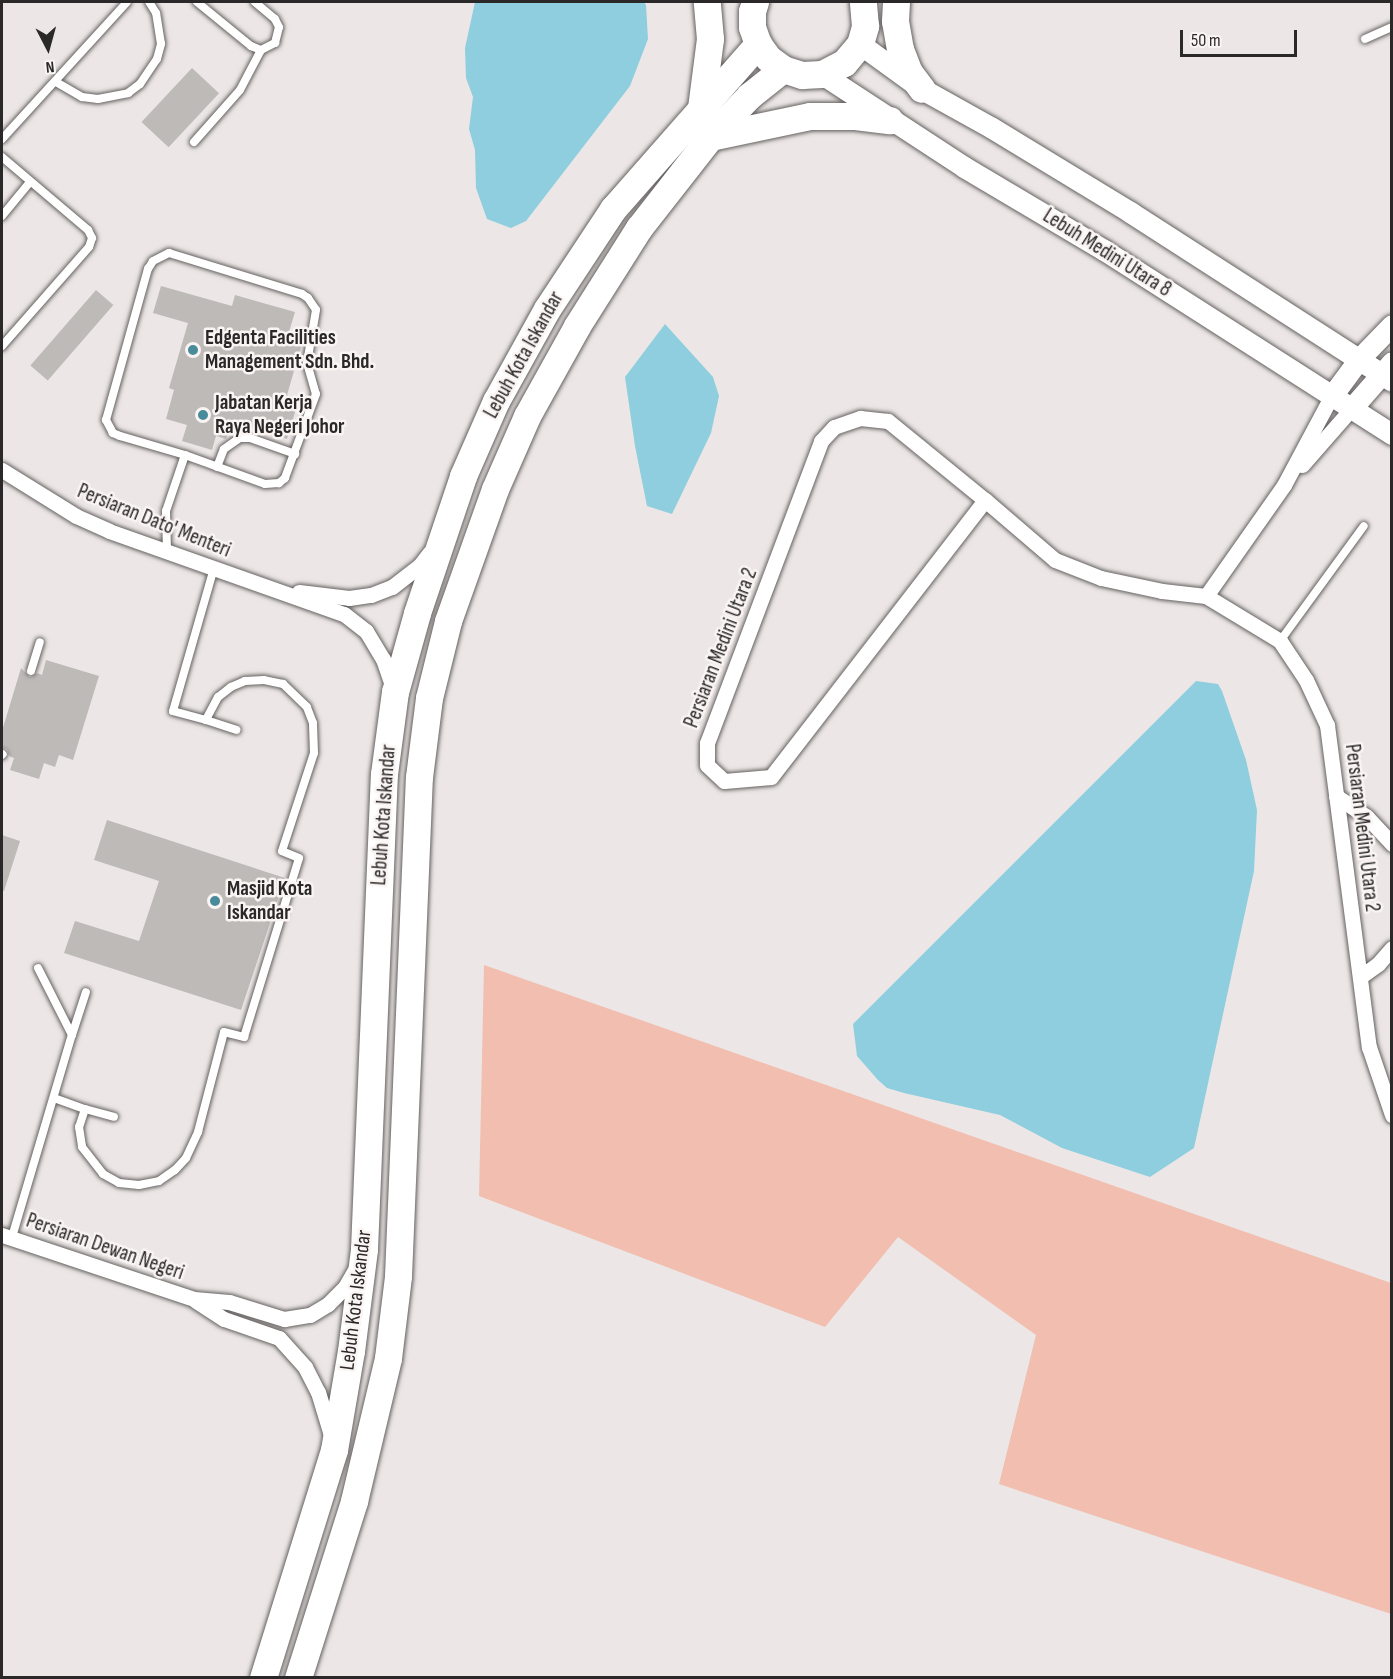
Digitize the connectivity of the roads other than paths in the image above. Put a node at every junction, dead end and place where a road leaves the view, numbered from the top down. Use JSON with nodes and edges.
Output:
{"nodes":[{"id":1,"x":127,"y":2,"type":"edge"},
{"id":2,"x":149,"y":2,"type":"edge"},
{"id":3,"x":197,"y":2,"type":"edge"},
{"id":4,"x":255,"y":2,"type":"edge"},
{"id":5,"x":707,"y":2,"type":"edge"},
{"id":6,"x":896,"y":2,"type":"edge"},
{"id":7,"x":865,"y":4,"type":"edge"},
{"id":8,"x":751,"y":5,"type":"edge"},
{"id":9,"x":1392,"y":27,"type":"edge"},
{"id":10,"x":1365,"y":39,"type":"dead end"},
{"id":11,"x":758,"y":44,"type":"junction"},
{"id":12,"x":860,"y":44,"type":"junction"},
{"id":13,"x":261,"y":50,"type":"junction"},
{"id":14,"x":783,"y":69,"type":"junction"},
{"id":15,"x":822,"y":74,"type":"junction"},
{"id":16,"x":56,"y":82,"type":"junction"},
{"id":17,"x":922,"y":89,"type":"junction"},
{"id":18,"x":701,"y":108,"type":"junction"},
{"id":19,"x":890,"y":120,"type":"junction"},
{"id":20,"x":710,"y":137,"type":"junction"},
{"id":21,"x":2,"y":139,"type":"edge"},
{"id":22,"x":194,"y":142,"type":"dead end"},
{"id":23,"x":2,"y":157,"type":"edge"},
{"id":24,"x":30,"y":182,"type":"junction"},
{"id":25,"x":2,"y":216,"type":"edge"},
{"id":26,"x":1392,"y":325,"type":"edge"},
{"id":27,"x":2,"y":346,"type":"edge"},
{"id":28,"x":1359,"y":359,"type":"junction"},
{"id":29,"x":1388,"y":372,"type":"edge"},
{"id":30,"x":1331,"y":398,"type":"junction"},
{"id":31,"x":1351,"y":409,"type":"junction"},
{"id":32,"x":1392,"y":434,"type":"edge"},
{"id":33,"x":295,"y":454,"type":"junction"},
{"id":34,"x":185,"y":455,"type":"junction"},
{"id":35,"x":217,"y":467,"type":"junction"},
{"id":36,"x":2,"y":470,"type":"edge"},
{"id":37,"x":1284,"y":485,"type":"junction"},
{"id":38,"x":985,"y":500,"type":"junction"},
{"id":39,"x":1364,"y":526,"type":"dead end"},
{"id":40,"x":444,"y":535,"type":"junction"},
{"id":41,"x":167,"y":552,"type":"junction"},
{"id":42,"x":214,"y":568,"type":"junction"},
{"id":43,"x":264,"y":587,"type":"junction"},
{"id":44,"x":1206,"y":596,"type":"junction"},
{"id":45,"x":1280,"y":641,"type":"junction"},
{"id":46,"x":40,"y":642,"type":"dead end"},
{"id":47,"x":31,"y":671,"type":"dead end"},
{"id":48,"x":394,"y":692,"type":"junction"},
{"id":49,"x":206,"y":720,"type":"junction"},
{"id":50,"x":236,"y":730,"type":"dead end"},
{"id":51,"x":1336,"y":796,"type":"junction"},
{"id":52,"x":1390,"y":837,"type":"edge"},
{"id":53,"x":1392,"y":948,"type":"edge"},
{"id":54,"x":38,"y":968,"type":"dead end"},
{"id":55,"x":1360,"y":977,"type":"junction"},
{"id":56,"x":86,"y":992,"type":"dead end"},
{"id":57,"x":72,"y":1035,"type":"junction"},
{"id":58,"x":54,"y":1098,"type":"junction"},
{"id":59,"x":1390,"y":1107,"type":"edge"},
{"id":60,"x":85,"y":1109,"type":"junction"},
{"id":61,"x":114,"y":1117,"type":"dead end"},
{"id":62,"x":7,"y":1236,"type":"edge"},
{"id":63,"x":364,"y":1249,"type":"junction"},
{"id":64,"x":194,"y":1299,"type":"junction"},
{"id":65,"x":334,"y":1450,"type":"junction"},
{"id":66,"x":263,"y":1677,"type":"edge"},
{"id":67,"x":298,"y":1677,"type":"edge"}],
"edges":[{"from":1,"to":16,"type":"lane"},
{"from":2,"to":16,"type":"lane"},
{"from":3,"to":13,"type":"lane"},
{"from":4,"to":13,"type":"lane"},
{"from":5,"to":18,"type":"highway"},
{"from":6,"to":17,"type":"highway"},
{"from":7,"to":12,"type":"highway"},
{"from":8,"to":11,"type":"highway"},
{"from":9,"to":10,"type":"lane"},
{"from":11,"to":14,"type":"highway"},
{"from":11,"to":18,"type":"highway","name":"Lebuh Kota Iskandar"},
{"from":12,"to":15,"type":"highway"},
{"from":12,"to":17,"type":"street"},
{"from":13,"to":22,"type":"lane"},
{"from":14,"to":15,"type":"highway"},
{"from":14,"to":20,"type":"highway","name":"Lebuh Kota Iskandar"},
{"from":15,"to":19,"type":"street","name":"Lebuh Medini Utara 8"},
{"from":16,"to":21,"type":"lane"},
{"from":17,"to":28,"type":"street"},
{"from":18,"to":40,"type":"highway","name":"Lebuh Kota Iskandar"},
{"from":19,"to":20,"type":"highway"},
{"from":19,"to":30,"type":"street","name":"Lebuh Medini Utara 8"},
{"from":20,"to":67,"type":"highway","name":"Lebuh Kota Iskandar"},
{"from":23,"to":24,"type":"lane"},
{"from":24,"to":25,"type":"lane"},
{"from":24,"to":27,"type":"lane"},
{"from":26,"to":28,"type":"street"},
{"from":28,"to":29,"type":"street"},
{"from":28,"to":30,"type":"street"},
{"from":29,"to":31,"type":"street"},
{"from":30,"to":31,"type":"street","name":"Lebuh Medini Utara 8"},
{"from":30,"to":37,"type":"street"},
{"from":31,"to":32,"type":"street","name":"Lebuh Medini Utara 8"},
{"from":31,"to":37,"type":"street"},
{"from":33,"to":34,"type":"lane"},
{"from":33,"to":35,"type":"lane"},
{"from":33,"to":35,"type":"lane"},
{"from":34,"to":35,"type":"lane"},
{"from":34,"to":41,"type":"lane"},
{"from":36,"to":41,"type":"street","name":"Persiaran Dato' Menteri"},
{"from":37,"to":44,"type":"street"},
{"from":38,"to":38,"type":"street","name":"Persiaran Medini Utara 2"},
{"from":38,"to":44,"type":"street","name":"Persiaran Medini Utara 2"},
{"from":39,"to":45,"type":"lane"},
{"from":40,"to":43,"type":"street","name":"Persiaran Dato' Menteri"},
{"from":40,"to":48,"type":"highway","name":"Lebuh Kota Iskandar"},
{"from":41,"to":42,"type":"street","name":"Persiaran Dato' Menteri"},
{"from":42,"to":43,"type":"street","name":"Persiaran Dato' Menteri"},
{"from":42,"to":49,"type":"lane"},
{"from":43,"to":48,"type":"street","name":"Persiaran Dato' Menteri"},
{"from":44,"to":45,"type":"street","name":"Persiaran Medini Utara 2"},
{"from":45,"to":51,"type":"street","name":"Persiaran Medini Utara 2"},
{"from":46,"to":47,"type":"lane"},
{"from":48,"to":63,"type":"highway","name":"Lebuh Kota Iskandar"},
{"from":49,"to":50,"type":"lane"},
{"from":49,"to":60,"type":"lane"},
{"from":51,"to":52,"type":"street"},
{"from":51,"to":55,"type":"street","name":"Persiaran Medini Utara 2"},
{"from":53,"to":55,"type":"street"},
{"from":54,"to":57,"type":"lane"},
{"from":55,"to":59,"type":"street","name":"Persiaran Medini Utara 2"},
{"from":56,"to":57,"type":"lane"},
{"from":57,"to":58,"type":"lane"},
{"from":58,"to":60,"type":"lane"},
{"from":58,"to":62,"type":"lane"},
{"from":60,"to":61,"type":"lane"},
{"from":62,"to":64,"type":"street","name":"Persiaran Dewan Negeri"},
{"from":63,"to":64,"type":"street","name":"Persiaran Dewan Negeri"},
{"from":63,"to":65,"type":"highway","name":"Lebuh Kota Iskandar"},
{"from":64,"to":65,"type":"street","name":"Persiaran Dewan Negeri"},
{"from":65,"to":66,"type":"highway","name":"Lebuh Kota Iskandar"}]}
